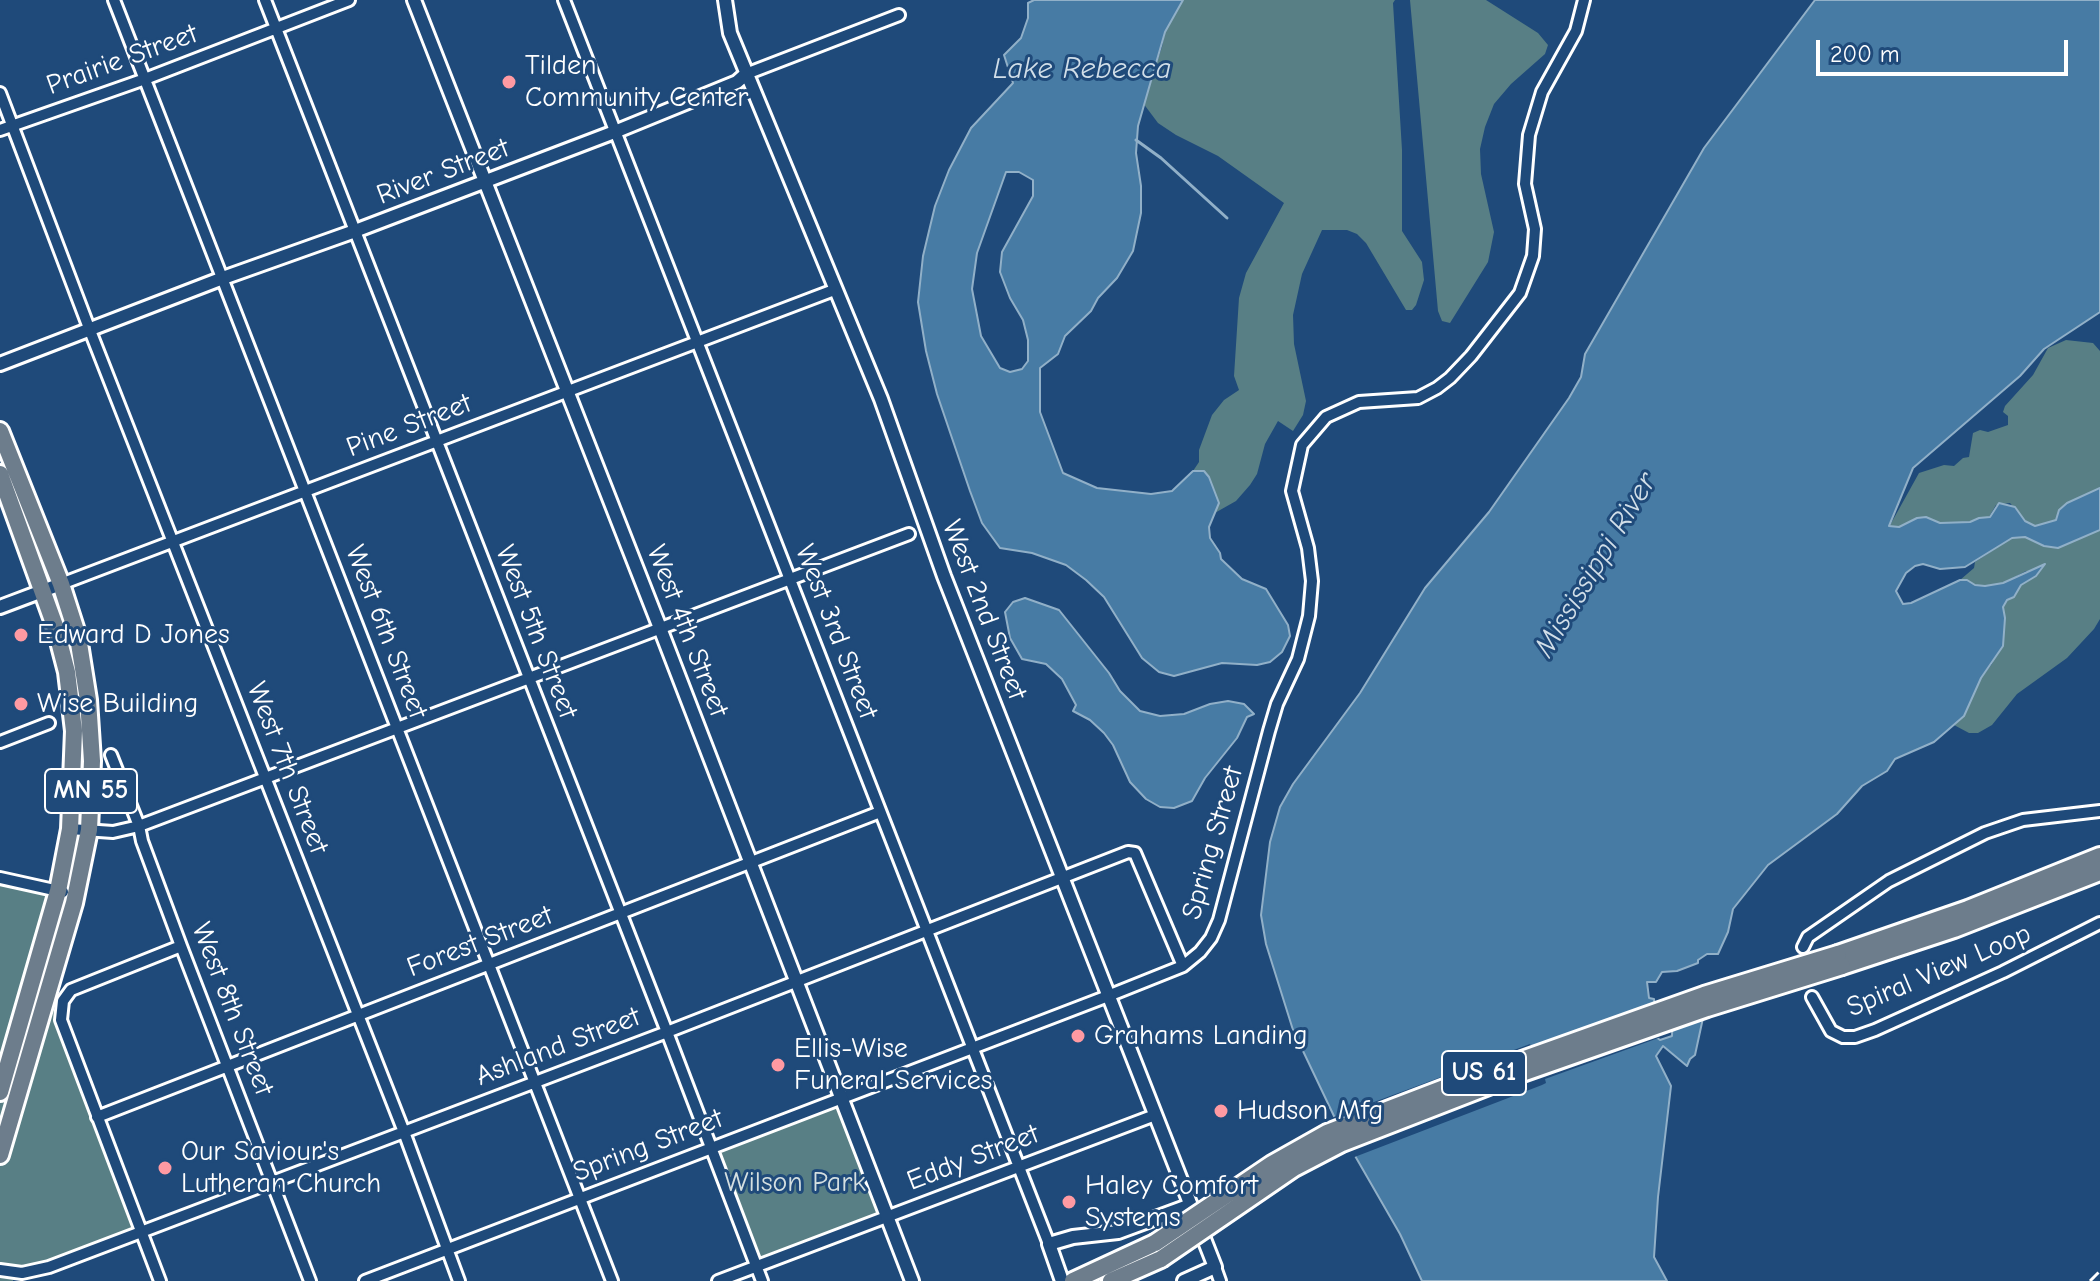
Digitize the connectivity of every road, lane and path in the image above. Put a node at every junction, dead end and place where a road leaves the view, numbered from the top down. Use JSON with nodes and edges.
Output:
{"nodes":[{"id":1,"x":114,"y":0,"type":"edge"},
{"id":2,"x":265,"y":0,"type":"edge"},
{"id":3,"x":349,"y":0,"type":"edge"},
{"id":4,"x":414,"y":0,"type":"edge"},
{"id":5,"x":564,"y":0,"type":"edge"},
{"id":6,"x":725,"y":0,"type":"edge"},
{"id":7,"x":1584,"y":0,"type":"edge"},
{"id":8,"x":899,"y":15,"type":"dead end"},
{"id":9,"x":276,"y":29,"type":"junction"},
{"id":10,"x":746,"y":74,"type":"junction"},
{"id":11,"x":145,"y":79,"type":"junction"},
{"id":12,"x":0,"y":93,"type":"edge"},
{"id":13,"x":12,"y":125,"type":"junction"},
{"id":14,"x":0,"y":130,"type":"edge"},
{"id":15,"x":617,"y":131,"type":"junction"},
{"id":16,"x":486,"y":181,"type":"junction"},
{"id":17,"x":355,"y":231,"type":"junction"},
{"id":18,"x":223,"y":278,"type":"junction"},
{"id":19,"x":834,"y":290,"type":"junction"},
{"id":20,"x":89,"y":328,"type":"junction"},
{"id":21,"x":699,"y":342,"type":"junction"},
{"id":22,"x":0,"y":364,"type":"edge"},
{"id":23,"x":568,"y":392,"type":"junction"},
{"id":24,"x":0,"y":431,"type":"edge"},
{"id":25,"x":437,"y":442,"type":"junction"},
{"id":26,"x":0,"y":474,"type":"edge"},
{"id":27,"x":306,"y":491,"type":"junction"},
{"id":28,"x":909,"y":534,"type":"dead end"},
{"id":29,"x":172,"y":541,"type":"junction"},
{"id":30,"x":790,"y":579,"type":"junction"},
{"id":31,"x":61,"y":584,"type":"junction"},
{"id":32,"x":45,"y":591,"type":"junction"},
{"id":33,"x":0,"y":607,"type":"edge"},
{"id":34,"x":660,"y":628,"type":"junction"},
{"id":35,"x":528,"y":677,"type":"junction"},
{"id":36,"x":49,"y":723,"type":"dead end"},
{"id":37,"x":397,"y":727,"type":"junction"},
{"id":38,"x":0,"y":742,"type":"edge"},
{"id":39,"x":111,"y":755,"type":"dead end"},
{"id":40,"x":266,"y":778,"type":"junction"},
{"id":41,"x":2100,"y":811,"type":"edge"},
{"id":42,"x":880,"y":812,"type":"junction"},
{"id":43,"x":139,"y":826,"type":"junction"},
{"id":44,"x":70,"y":829,"type":"junction"},
{"id":45,"x":89,"y":830,"type":"junction"},
{"id":46,"x":2100,"y":856,"type":"edge"},
{"id":47,"x":750,"y":863,"type":"junction"},
{"id":48,"x":2100,"y":872,"type":"edge"},
{"id":49,"x":1,"y":877,"type":"edge"},
{"id":50,"x":1061,"y":877,"type":"junction"},
{"id":51,"x":58,"y":891,"type":"junction"},
{"id":52,"x":76,"y":894,"type":"junction"},
{"id":53,"x":621,"y":914,"type":"junction"},
{"id":54,"x":2100,"y":923,"type":"edge"},
{"id":55,"x":927,"y":930,"type":"junction"},
{"id":56,"x":181,"y":946,"type":"junction"},
{"id":57,"x":1803,"y":947,"type":"dead end"},
{"id":58,"x":1840,"y":960,"type":"junction"},
{"id":59,"x":489,"y":964,"type":"junction"},
{"id":60,"x":1183,"y":966,"type":"junction"},
{"id":61,"x":797,"y":981,"type":"junction"},
{"id":62,"x":1108,"y":996,"type":"junction"},
{"id":63,"x":1812,"y":997,"type":"tunnel mouth"},
{"id":64,"x":358,"y":1017,"type":"junction"},
{"id":65,"x":667,"y":1032,"type":"junction"},
{"id":66,"x":973,"y":1047,"type":"junction"},
{"id":67,"x":228,"y":1067,"type":"junction"},
{"id":68,"x":533,"y":1082,"type":"junction"},
{"id":69,"x":0,"y":1092,"type":"edge"},
{"id":70,"x":841,"y":1098,"type":"junction"},
{"id":71,"x":1155,"y":1115,"type":"junction"},
{"id":72,"x":97,"y":1117,"type":"junction"},
{"id":73,"x":404,"y":1132,"type":"junction"},
{"id":74,"x":711,"y":1148,"type":"junction"},
{"id":75,"x":0,"y":1155,"type":"edge"},
{"id":76,"x":1018,"y":1166,"type":"junction"},
{"id":77,"x":273,"y":1181,"type":"junction"},
{"id":78,"x":579,"y":1198,"type":"junction"},
{"id":79,"x":1191,"y":1205,"type":"junction"},
{"id":80,"x":887,"y":1215,"type":"junction"},
{"id":81,"x":141,"y":1231,"type":"junction"},
{"id":82,"x":1049,"y":1244,"type":"junction"},
{"id":83,"x":447,"y":1249,"type":"junction"},
{"id":84,"x":1158,"y":1251,"type":"junction"},
{"id":85,"x":756,"y":1266,"type":"junction"},
{"id":86,"x":1215,"y":1267,"type":"junction"},
{"id":87,"x":0,"y":1270,"type":"edge"},
{"id":88,"x":13,"y":1277,"type":"edge"},
{"id":89,"x":160,"y":1281,"type":"edge"},
{"id":90,"x":310,"y":1281,"type":"edge"},
{"id":91,"x":365,"y":1281,"type":"edge"},
{"id":92,"x":459,"y":1281,"type":"edge"},
{"id":93,"x":612,"y":1281,"type":"edge"},
{"id":94,"x":718,"y":1281,"type":"edge"},
{"id":95,"x":762,"y":1281,"type":"edge"},
{"id":96,"x":912,"y":1281,"type":"edge"},
{"id":97,"x":1062,"y":1281,"type":"edge"},
{"id":98,"x":1073,"y":1281,"type":"edge"},
{"id":99,"x":1111,"y":1281,"type":"edge"},
{"id":100,"x":1184,"y":1281,"type":"edge"},
{"id":101,"x":1220,"y":1281,"type":"edge"}],
"edges":[{"from":1,"to":11,"type":"street","name":"West 6th Street"},
{"from":2,"to":9,"type":"street","name":"West 5th Street"},
{"from":3,"to":9,"type":"street","name":"Prairie Street"},
{"from":4,"to":16,"type":"street","name":"West 4th Street"},
{"from":5,"to":15,"type":"street","name":"West 3rd Street"},
{"from":6,"to":10,"type":"street","name":"West 2nd Street"},
{"from":7,"to":60,"type":"street","name":"Spring Street"},
{"from":8,"to":10,"type":"street","name":"River Street"},
{"from":9,"to":11,"type":"street","name":"Prairie Street"},
{"from":9,"to":17,"type":"street","name":"West 5th Street"},
{"from":10,"to":15,"type":"street","name":"River Street"},
{"from":10,"to":19,"type":"street","name":"West 2nd Street"},
{"from":11,"to":13,"type":"street","name":"Prairie Street"},
{"from":11,"to":18,"type":"street","name":"West 6th Street"},
{"from":12,"to":13,"type":"street","name":"West 7th Street"},
{"from":13,"to":14,"type":"street","name":"Prairie Street"},
{"from":13,"to":20,"type":"street","name":"West 7th Street"},
{"from":15,"to":16,"type":"street","name":"River Street"},
{"from":15,"to":21,"type":"street","name":"West 3rd Street"},
{"from":16,"to":17,"type":"street","name":"River Street"},
{"from":16,"to":23,"type":"street","name":"West 4th Street"},
{"from":17,"to":18,"type":"street","name":"River Street"},
{"from":17,"to":25,"type":"street","name":"West 5th Street"},
{"from":18,"to":20,"type":"street","name":"River Street"},
{"from":18,"to":27,"type":"street","name":"West 6th Street"},
{"from":19,"to":21,"type":"street","name":"Pine Street"},
{"from":19,"to":50,"type":"street","name":"West 2nd Street"},
{"from":20,"to":22,"type":"street","name":"River Street"},
{"from":20,"to":29,"type":"street","name":"West 7th Street"},
{"from":21,"to":23,"type":"street","name":"Pine Street"},
{"from":21,"to":30,"type":"street","name":"West 3rd Street"},
{"from":23,"to":25,"type":"street","name":"Pine Street"},
{"from":23,"to":34,"type":"street","name":"West 4th Street"},
{"from":24,"to":31,"type":"highway","number":"MN 55"},
{"from":25,"to":27,"type":"street","name":"Pine Street"},
{"from":25,"to":35,"type":"street","name":"West 5th Street"},
{"from":26,"to":32,"type":"highway","number":"MN 55"},
{"from":27,"to":29,"type":"street","name":"Pine Street"},
{"from":27,"to":37,"type":"street","name":"West 6th Street"},
{"from":28,"to":30,"type":"street"},
{"from":29,"to":31,"type":"street","name":"Pine Street"},
{"from":29,"to":40,"type":"street","name":"West 7th Street"},
{"from":30,"to":34,"type":"street"},
{"from":30,"to":42,"type":"street","name":"West 3rd Street"},
{"from":31,"to":32,"type":"street","name":"Pine Street"},
{"from":31,"to":45,"type":"highway","number":"MN 55"},
{"from":32,"to":33,"type":"street","name":"Pine Street"},
{"from":32,"to":44,"type":"highway","number":"MN 55"},
{"from":34,"to":35,"type":"street"},
{"from":34,"to":47,"type":"street","name":"West 4th Street"},
{"from":35,"to":37,"type":"street"},
{"from":35,"to":53,"type":"street","name":"West 5th Street"},
{"from":36,"to":38,"type":"street"},
{"from":37,"to":40,"type":"street"},
{"from":37,"to":59,"type":"street","name":"West 6th Street"},
{"from":39,"to":43,"type":"street","name":"West 8th Street"},
{"from":40,"to":43,"type":"street"},
{"from":40,"to":64,"type":"street","name":"West 7th Street"},
{"from":41,"to":57,"type":"street"},
{"from":42,"to":47,"type":"street","name":"Forest Street"},
{"from":42,"to":55,"type":"street","name":"West 3rd Street"},
{"from":43,"to":45,"type":"street"},
{"from":43,"to":56,"type":"street","name":"West 8th Street"},
{"from":44,"to":45,"type":"street"},
{"from":44,"to":51,"type":"highway","number":"MN 55"},
{"from":45,"to":52,"type":"highway","number":"MN 55"},
{"from":46,"to":58,"type":"highway","number":"US 61"},
{"from":47,"to":53,"type":"street","name":"Forest Street"},
{"from":47,"to":61,"type":"street","name":"West 4th Street"},
{"from":48,"to":58,"type":"highway","number":"US 61"},
{"from":49,"to":51,"type":"street"},
{"from":50,"to":55,"type":"street","name":"Ashland Street"},
{"from":50,"to":60,"type":"street","name":"Ashland Street"},
{"from":50,"to":62,"type":"street","name":"West 2nd Street"},
{"from":51,"to":52,"type":"street"},
{"from":51,"to":69,"type":"highway","number":"MN 55"},
{"from":52,"to":75,"type":"highway","number":"MN 55"},
{"from":53,"to":59,"type":"street","name":"Forest Street"},
{"from":53,"to":65,"type":"street","name":"West 5th Street"},
{"from":54,"to":63,"type":"street","name":"Spiral View Loop"},
{"from":55,"to":61,"type":"street","name":"Ashland Street"},
{"from":55,"to":66,"type":"street","name":"West 3rd Street"},
{"from":56,"to":67,"type":"street","name":"West 8th Street"},
{"from":56,"to":72,"type":"street"},
{"from":58,"to":84,"type":"highway","number":"US 61","bridge":true},
{"from":59,"to":64,"type":"street","name":"Forest Street"},
{"from":59,"to":68,"type":"street","name":"West 6th Street"},
{"from":60,"to":62,"type":"street","name":"Spring Street"},
{"from":61,"to":65,"type":"street","name":"Ashland Street"},
{"from":61,"to":70,"type":"street","name":"West 4th Street"},
{"from":62,"to":66,"type":"street","name":"Spring Street"},
{"from":62,"to":71,"type":"street","name":"West 2nd Street"},
{"from":64,"to":67,"type":"street","name":"Forest Street"},
{"from":64,"to":73,"type":"street","name":"West 7th Street"},
{"from":65,"to":68,"type":"street","name":"Ashland Street"},
{"from":65,"to":74,"type":"street","name":"West 5th Street"},
{"from":66,"to":70,"type":"street","name":"Spring Street"},
{"from":66,"to":76,"type":"street","name":"West 3rd Street"},
{"from":67,"to":72,"type":"street","name":"Forest Street"},
{"from":67,"to":77,"type":"street","name":"West 8th Street"},
{"from":68,"to":73,"type":"street","name":"Ashland Street"},
{"from":68,"to":78,"type":"street","name":"West 6th Street"},
{"from":70,"to":74,"type":"street","name":"Spring Street"},
{"from":70,"to":80,"type":"street","name":"West 4th Street"},
{"from":71,"to":76,"type":"street","name":"Eddy Street"},
{"from":71,"to":79,"type":"street","name":"West 2nd Street"},
{"from":72,"to":81,"type":"street"},
{"from":73,"to":77,"type":"street","name":"Ashland Street"},
{"from":73,"to":83,"type":"street","name":"West 7th Street"},
{"from":74,"to":78,"type":"street","name":"Spring Street"},
{"from":74,"to":85,"type":"street","name":"West 5th Street"},
{"from":76,"to":80,"type":"street","name":"Eddy Street"},
{"from":76,"to":82,"type":"street","name":"West 3rd Street"},
{"from":77,"to":81,"type":"street","name":"Ashland Street"},
{"from":77,"to":90,"type":"street","name":"West 8th Street"},
{"from":78,"to":83,"type":"street","name":"Spring Street"},
{"from":78,"to":93,"type":"street","name":"West 6th Street"},
{"from":79,"to":82,"type":"street"},
{"from":79,"to":86,"type":"street","name":"West 2nd Street"},
{"from":80,"to":85,"type":"street","name":"Eddy Street"},
{"from":80,"to":96,"type":"street","name":"West 4th Street"},
{"from":81,"to":88,"type":"street","name":"Ashland Street"},
{"from":81,"to":89,"type":"street"},
{"from":82,"to":97,"type":"street","name":"West 3rd Street"},
{"from":83,"to":91,"type":"street","name":"Spring Street"},
{"from":83,"to":92,"type":"street","name":"West 7th Street"},
{"from":84,"to":98,"type":"highway","number":"US 61"},
{"from":84,"to":99,"type":"highway","number":"US 61"},
{"from":85,"to":94,"type":"street","name":"Eddy Street"},
{"from":85,"to":95,"type":"street","name":"West 5th Street"},
{"from":86,"to":100,"type":"street"},
{"from":86,"to":101,"type":"street"},
{"from":87,"to":88,"type":"street","name":"Ashland Street"}]}
